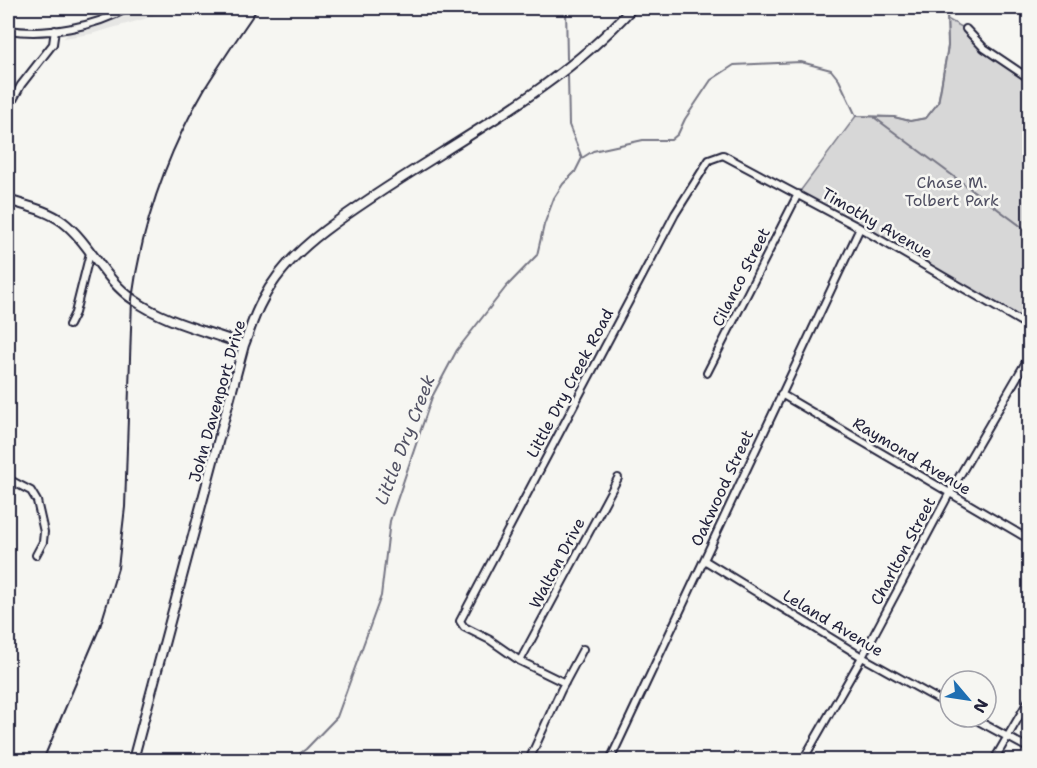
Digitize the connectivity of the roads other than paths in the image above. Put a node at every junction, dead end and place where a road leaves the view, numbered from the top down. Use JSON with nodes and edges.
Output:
{"nodes":[{"id":1,"x":129,"y":8,"type":"edge"},
{"id":2,"x":632,"y":8,"type":"edge"},
{"id":3,"x":966,"y":29,"type":"dead end"},
{"id":4,"x":8,"y":30,"type":"edge"},
{"id":5,"x":55,"y":30,"type":"junction"},
{"id":6,"x":1029,"y":80,"type":"edge"},
{"id":7,"x":8,"y":109,"type":"edge"},
{"id":8,"x":708,"y":160,"type":"joint"},
{"id":9,"x":798,"y":194,"type":"junction"},
{"id":10,"x":8,"y":200,"type":"edge"},
{"id":11,"x":860,"y":228,"type":"junction"},
{"id":12,"x":90,"y":253,"type":"junction"},
{"id":13,"x":69,"y":325,"type":"dead end"},
{"id":14,"x":1029,"y":327,"type":"edge"},
{"id":15,"x":244,"y":345,"type":"junction"},
{"id":16,"x":1029,"y":355,"type":"edge"},
{"id":17,"x":707,"y":373,"type":"dead end"},
{"id":18,"x":781,"y":394,"type":"junction"},
{"id":19,"x":618,"y":478,"type":"dead end"},
{"id":20,"x":8,"y":479,"type":"edge"},
{"id":21,"x":949,"y":494,"type":"junction"},
{"id":22,"x":1029,"y":540,"type":"edge"},
{"id":23,"x":36,"y":555,"type":"dead end"},
{"id":24,"x":704,"y":560,"type":"junction"},
{"id":25,"x":583,"y":649,"type":"dead end"},
{"id":26,"x":862,"y":657,"type":"junction"},
{"id":27,"x":520,"y":661,"type":"junction"},
{"id":28,"x":565,"y":683,"type":"junction"},
{"id":29,"x":938,"y":698,"type":"edge"},
{"id":30,"x":1029,"y":698,"type":"edge"},
{"id":31,"x":993,"y":729,"type":"edge"},
{"id":32,"x":1007,"y":737,"type":"junction"},
{"id":33,"x":1029,"y":749,"type":"edge"},
{"id":34,"x":8,"y":759,"type":"edge"},
{"id":35,"x":15,"y":760,"type":"edge"},
{"id":36,"x":133,"y":760,"type":"edge"},
{"id":37,"x":530,"y":760,"type":"edge"},
{"id":38,"x":610,"y":760,"type":"edge"},
{"id":39,"x":802,"y":760,"type":"edge"},
{"id":40,"x":994,"y":760,"type":"edge"}],
"edges":[{"from":1,"to":5,"type":"street"},
{"from":2,"to":15,"type":"street","name":"John Davenport Drive"},
{"from":3,"to":6,"type":"street"},
{"from":4,"to":5,"type":"street"},
{"from":5,"to":7,"type":"street"},
{"from":8,"to":9,"type":"street","name":"Timothy Avenue"},
{"from":8,"to":27,"type":"street","name":"Little Dry Creek Road"},
{"from":9,"to":11,"type":"street","name":"Timothy Avenue"},
{"from":9,"to":17,"type":"street","name":"Cilanco Street"},
{"from":10,"to":12,"type":"street"},
{"from":11,"to":14,"type":"street","name":"Timothy Avenue"},
{"from":11,"to":18,"type":"street","name":"Oakwood Street"},
{"from":12,"to":13,"type":"street"},
{"from":12,"to":15,"type":"street"},
{"from":15,"to":36,"type":"street","name":"John Davenport Drive"},
{"from":16,"to":21,"type":"street","name":"Charlton Street"},
{"from":18,"to":21,"type":"street","name":"Raymond Avenue"},
{"from":18,"to":24,"type":"street","name":"Oakwood Street"},
{"from":19,"to":27,"type":"street","name":"Walton Drive"},
{"from":20,"to":23,"type":"street"},
{"from":21,"to":22,"type":"street","name":"Raymond Avenue"},
{"from":21,"to":26,"type":"street","name":"Charlton Street"},
{"from":24,"to":26,"type":"street","name":"Leland Avenue"},
{"from":24,"to":38,"type":"street","name":"Oakwood Street"},
{"from":25,"to":28,"type":"street"},
{"from":26,"to":29,"type":"street","name":"Leland Avenue"},
{"from":26,"to":39,"type":"street","name":"Charlton Street"},
{"from":27,"to":28,"type":"street"},
{"from":28,"to":37,"type":"street"},
{"from":30,"to":32,"type":"street"},
{"from":31,"to":32,"type":"street"},
{"from":32,"to":33,"type":"street"},
{"from":32,"to":40,"type":"street"},
{"from":34,"to":35,"type":"main road"}]}
